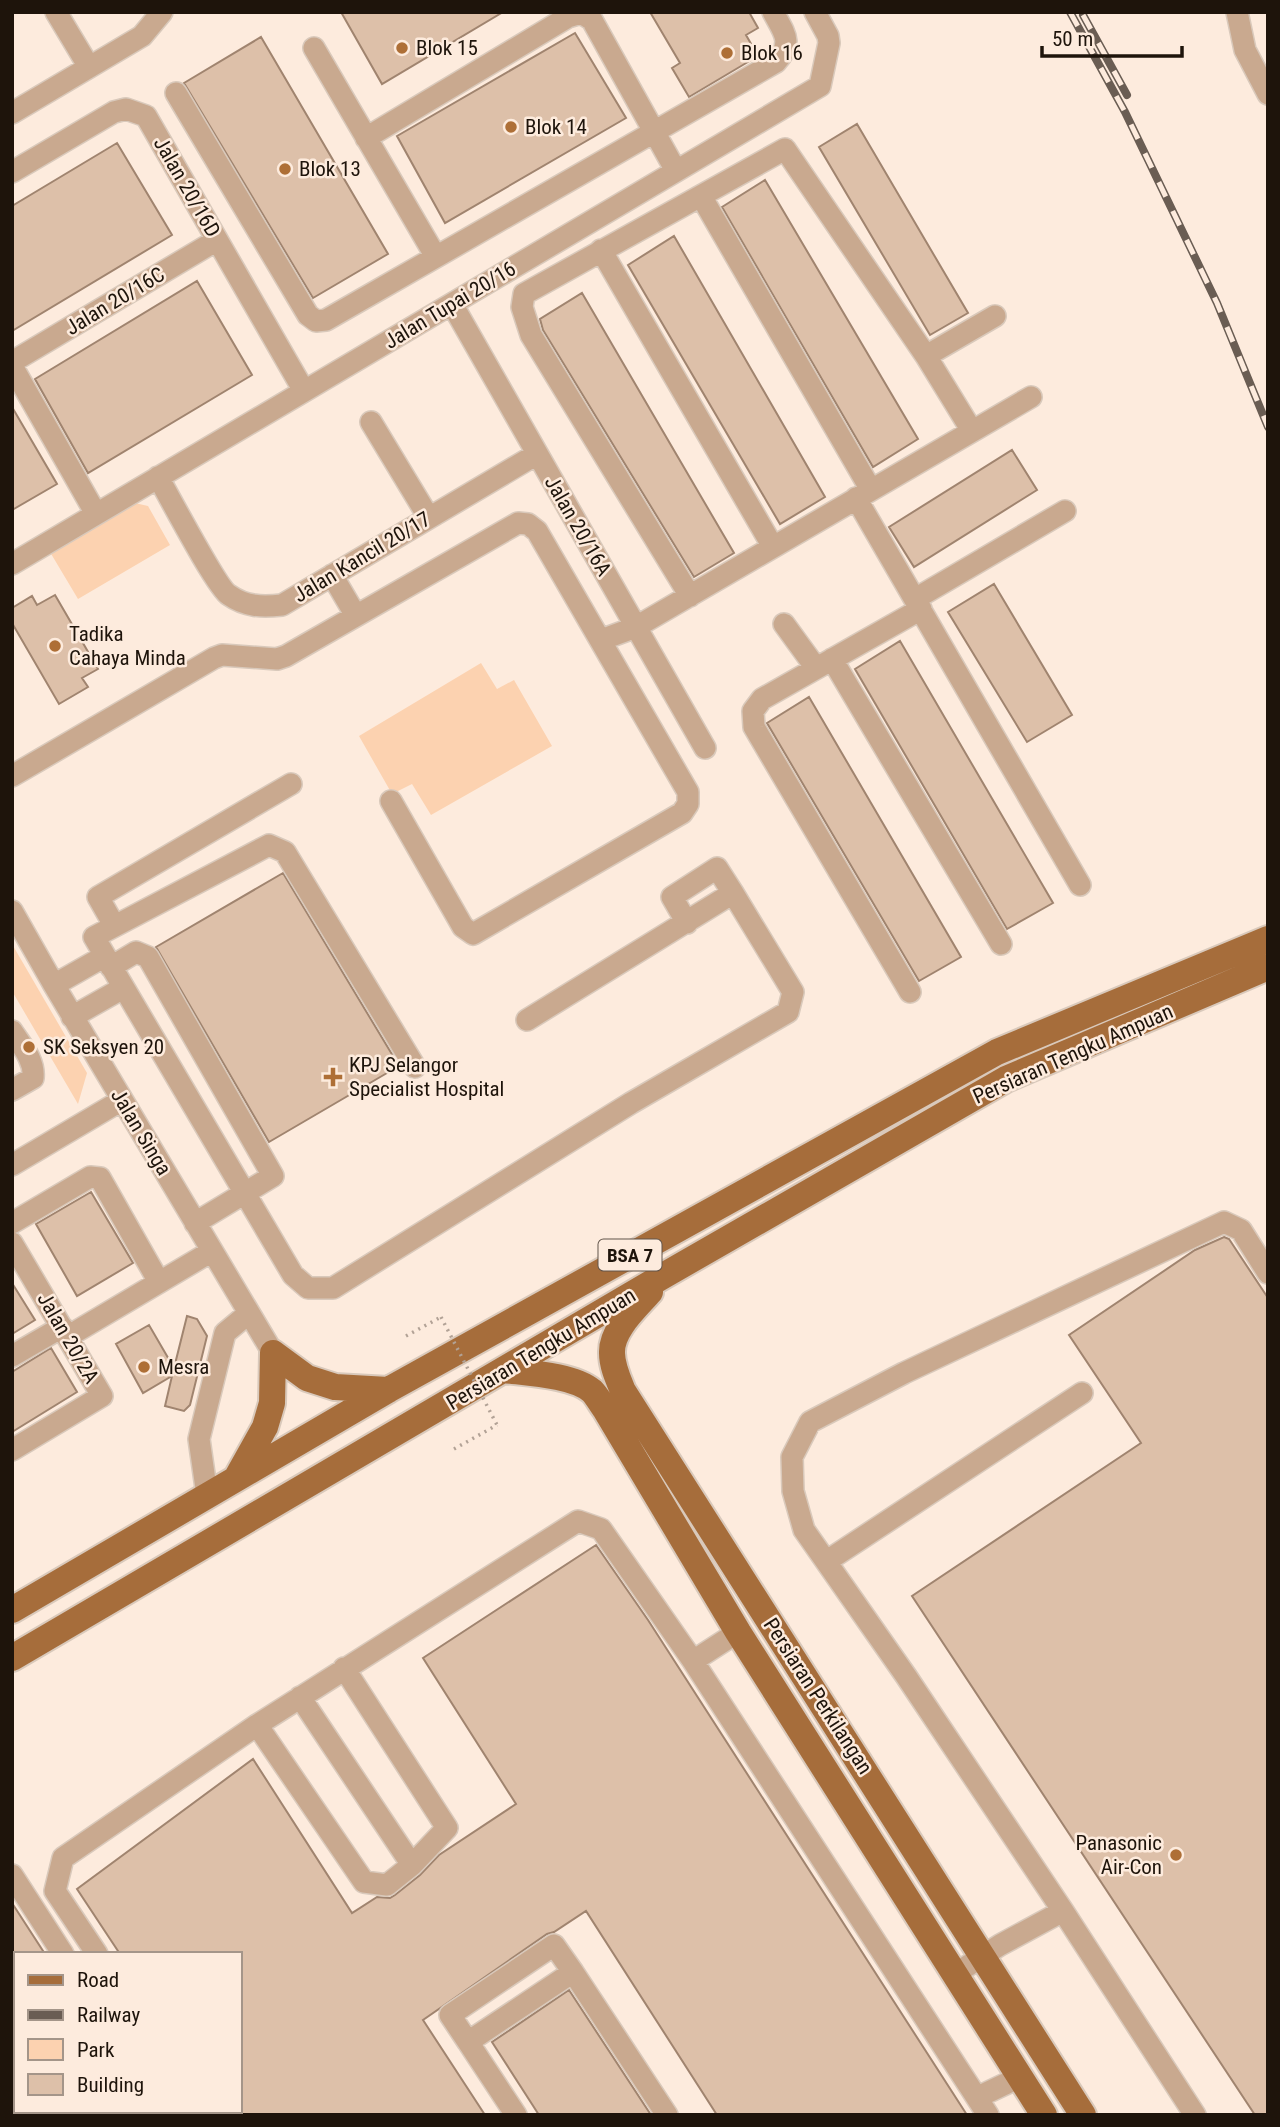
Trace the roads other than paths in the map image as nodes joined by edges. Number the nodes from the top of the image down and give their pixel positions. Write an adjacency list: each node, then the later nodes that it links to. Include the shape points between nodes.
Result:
1 (56, 12): 7 (street)
2 (162, 12): 7 (street, via 142,36)
3 (773, 12): 12 (street, via 787,38 785,52 776,62)
4 (815, 12): 11 (street, Jalan Tupai 20/16, via 829,43 820,86)
5 (1237, 12): 9 (street, via 1245,50)
6 (314, 48): 13 (street)
7 (89, 67): 10 (street)
8 (176, 93): 20 (street, via 308,315 316,321 326,320)
9 (1268, 94)
10 (12, 113)
11 (766, 118): 14 (street); 15 (street, Jalan Tupai 20/16)
12 (653, 133): 13 (street, via 592,20 581,13); 15 (street); 20 (street)
13 (366, 138): 20 (street)
14 (785, 149): 17 (street); 23 (street)
15 (676, 171): 21 (street, Jalan Tupai 20/16)
16 (12, 172): 18 (street, Jalan 20/16D, via 126,108 146,116)
17 (701, 196): 19 (street); 31 (street)
18 (218, 240): 24 (street, Jalan 20/16C); 25 (street, Jalan 20/16D)
19 (601, 250): 35 (street); 38 (street, via 524,294 522,307 531,335)
20 (436, 257)
21 (452, 304): 25 (street, Jalan Tupai 20/16); 29 (street, Jalan 20/16A)
22 (995, 317): 23 (street)
23 (926, 356): 28 (street)
24 (12, 364): 33 (street)
25 (304, 391): 30 (street, Jalan Tupai 20/16)
26 (1031, 397): 28 (street)
27 (371, 422): 34 (street)
28 (971, 431): 31 (street)
29 (537, 454): 34 (street, Jalan Kancil 20/17); 42 (street, Jalan 20/16A)
30 (158, 477): 33 (street, Jalan Tupai 20/16); 37 (street, Jalan Kancil 20/17, via 226,594 248,605 282,605)
31 (864, 494): 35 (street); 39 (street)
32 (1065, 511): 39 (street)
33 (96, 514): 36 (street, Jalan Tupai 20/16)
34 (429, 518): 37 (street, Jalan Kancil 20/17)
35 (773, 547): 38 (street)
36 (12, 564)
37 (332, 575): 40 (street)
38 (690, 596): 42 (street)
39 (918, 604): 44 (street); 49 (street)
40 (356, 616): 43 (street, via 518,523 537,531); 46 (street, via 277,659 214,658)
41 (784, 624): 44 (street)
42 (636, 627): 43 (street); 45 (street, Jalan 20/16A)
43 (601, 640): 48 (street, via 688,792 688,804 681,813 473,934 463,927)
44 (824, 663): 55 (street); 60 (street, via 762,699 753,710 754,727)
45 (705, 748)
46 (12, 776)
47 (291, 784): 53 (street, via 98,897)
48 (391, 801)
49 (1080, 885)
50 (733, 893): 52 (street); 52 (street, via 717,868 672,897); 68 (street, via 793,992 788,1012 631,1103 333,1288 308,1288 293,1275)
51 (12, 911): 58 (street, Jalan Singa)
52 (687, 923): 62 (street)
53 (114, 925): 56 (street, via 94,937); 64 (street, via 269,845 285,852)
54 (1268, 939): 81 (main road, Persiaran Tengku Ampuan / BSA 7, via 997,1052)
55 (1001, 944)
56 (108, 961): 58 (street); 59 (street); 68 (street, via 136,952 148,957 273,1177)
57 (1268, 967): 74 (main road, Persiaran Tengku Ampuan / BSA 7, via 1006,1079)
58 (54, 985): 61 (street, Jalan Singa)
59 (123, 988): 61 (street); 68 (street)
60 (910, 992)
61 (72, 1017): 66 (street, Jalan Singa)
62 (527, 1020)
63 (12, 1031): 65 (street, via 34,1071 33,1078)
64 (415, 1067)
65 (12, 1090)
66 (122, 1100): 67 (street); 70 (street, Jalan Singa)
67 (12, 1165)
68 (246, 1193): 70 (street)
69 (12, 1223): 75 (street, via 90,1177 100,1178)
70 (195, 1223): 72 (street, Jalan Singa)
71 (14, 1249): 77 (street, Jalan 20/2A)
72 (212, 1251): 75 (street); 76 (street, Jalan Singa)
73 (1268, 1273): 86 (street, via 1241,1230 1224,1222 810,1422 792,1457 793,1491 804,1530)
74 (663, 1276): 80 (main road, Persiaran Tengku Ampuan / BSA 7); 99 (main road, Persiaran Perkilangan, via 620,1328 611,1351 623,1391)
75 (159, 1282): 77 (street)
76 (249, 1313): 78 (street, Jalan Singa); 85 (street, via 225,1333 199,1439)
77 (64, 1332): 79 (street); 83 (street, Jalan 20/2A, via 103,1396)
78 (273, 1353): 81 (main road, via 307,1378 335,1387); 84 (main road, via 272,1403 265,1427)
79 (12, 1356)
80 (504, 1370): 88 (main road, via 576,1383 591,1391); 89 (main road, Persiaran Tengku Ampuan / BSA 7)
81 (388, 1390): 84 (main road, Persiaran Tengku Ampuan / BSA 7)
82 (1082, 1393): 86 (street)
83 (12, 1450)
84 (236, 1478): 85 (main road, Persiaran Tengku Ampuan / BSA 7)
85 (207, 1495): 87 (main road, Persiaran Tengku Ampuan / BSA 7)
86 (827, 1561): 96 (street)
87 (12, 1610)
88 (738, 1632): 90 (street); 101 (main road)
89 (12, 1658)
90 (693, 1661): 91 (street, via 601,1529 578,1521); 104 (street)
91 (344, 1668): 92 (street); 94 (street, via 447,1828)
92 (300, 1697): 93 (street); 94 (street)
93 (257, 1725): 94 (street, via 365,1882 387,1885); 98 (street, via 63,1858 55,1891)
94 (412, 1865)
95 (12, 1875): 97 (street)
96 (1063, 1911): 99 (street); 109 (street)
97 (63, 1952)
98 (96, 1952)
99 (983, 1956): 101 (street); 108 (main road, Persiaran Perkilangan)
100 (573, 1972): 102 (street); 102 (street, via 554,1945 450,2015); 106 (street)
101 (955, 1974): 103 (main road)
102 (468, 2042): 105 (street)
103 (1020, 2077): 104 (street); 107 (main road)
104 (983, 2106)
105 (516, 2115)
106 (667, 2115)
107 (1044, 2115)
108 (1083, 2115)
109 (1195, 2115)

